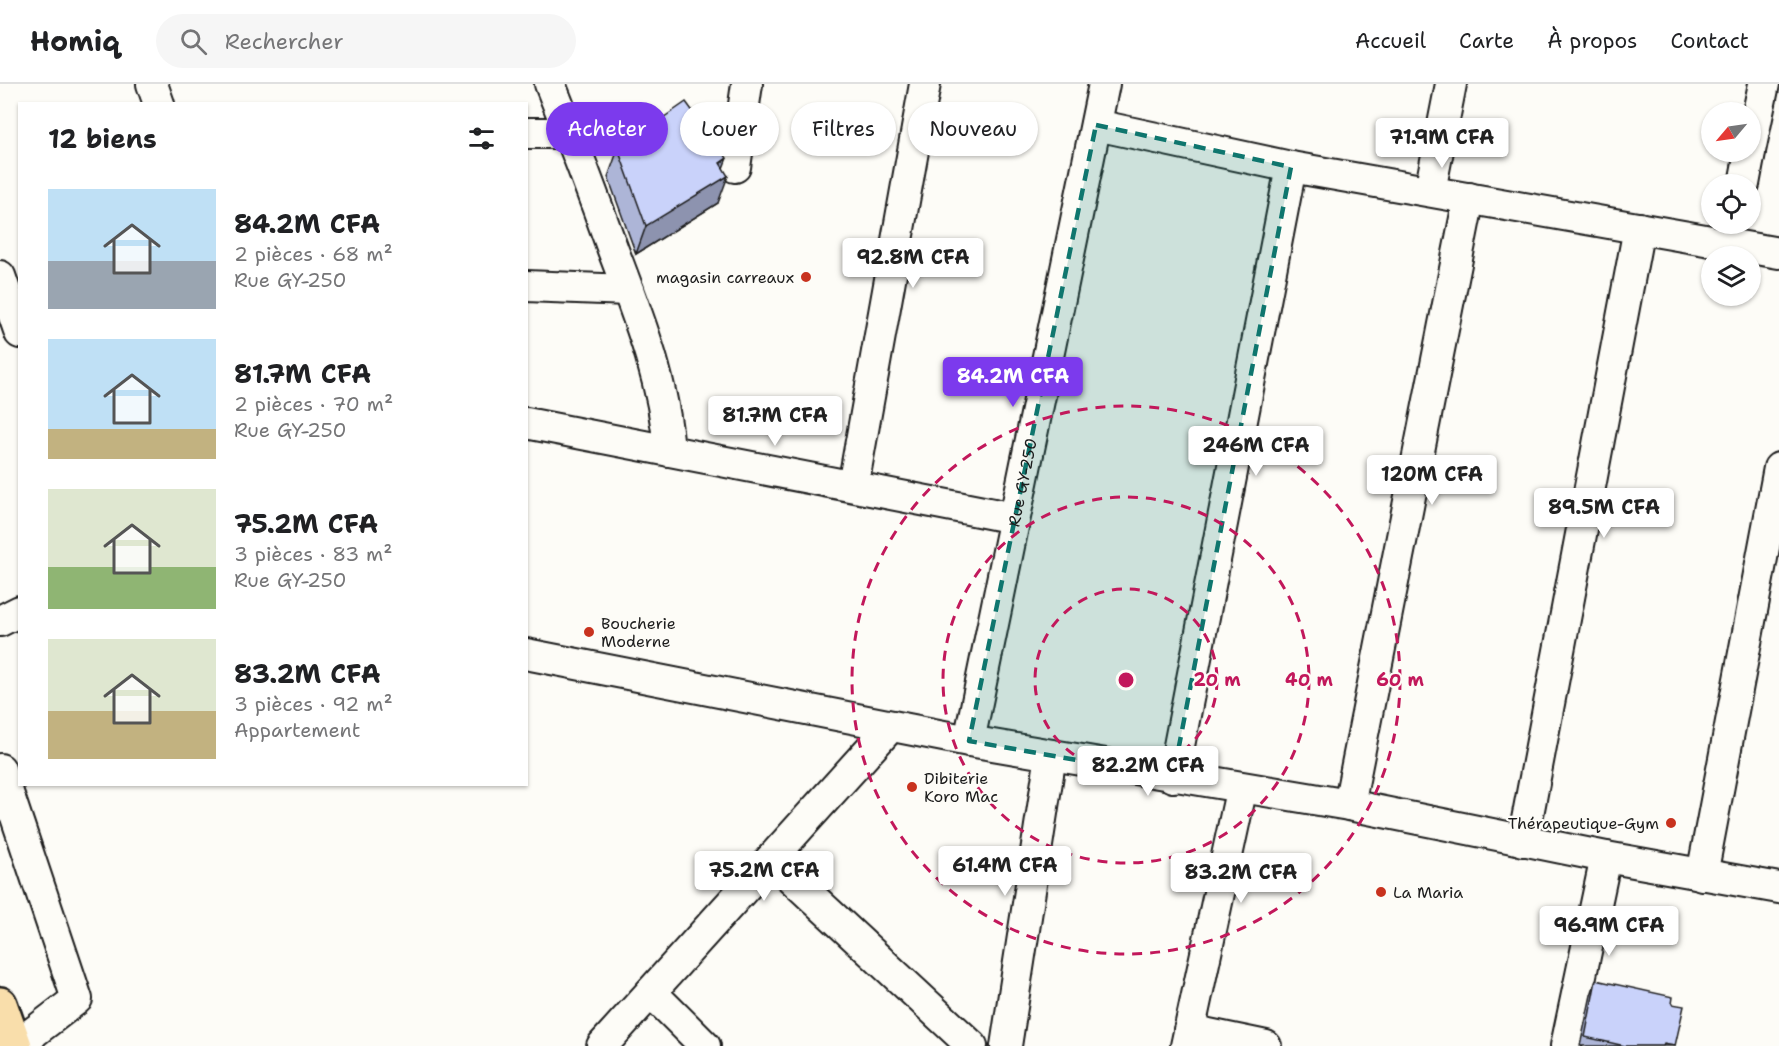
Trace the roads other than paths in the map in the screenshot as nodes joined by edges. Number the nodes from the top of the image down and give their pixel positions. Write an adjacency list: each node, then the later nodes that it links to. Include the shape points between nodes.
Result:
1 (152, 84): 8 (street)
2 (550, 84): 9 (street)
3 (747, 84): 15 (street)
4 (926, 84): 30 (street)
5 (1104, 84): 11 (street, Rue GY-250)
6 (1451, 84): 17 (street)
7 (1764, 84): 10 (street)
8 (158, 102)
9 (557, 102)
10 (1760, 102)
11 (1096, 125): 16 (street); 31 (street, Rue GY-250)
12 (528, 133): 13 (street)
13 (546, 133)
14 (578, 156): 25 (street)
15 (735, 167)
16 (1291, 167): 17 (street); 39 (street)
17 (1430, 191): 18 (street)
18 (1469, 198): 19 (street); 41 (street)
19 (1639, 228): 20 (street); 42 (street)
20 (1701, 231)
21 (1736, 234): 22 (street)
22 (1779, 253)
23 (8, 284): 26 (street)
24 (528, 286): 25 (street)
25 (628, 290): 28 (street, via 660,382)
26 (18, 325)
27 (528, 423): 28 (street)
28 (669, 451): 30 (street)
29 (1779, 468): 45 (street)
30 (853, 486): 31 (street)
31 (1014, 518): 36 (street, Rue GY-250)
32 (18, 612): 33 (street)
33 (0, 621)
34 (528, 654): 35 (street)
35 (891, 726): 36 (street); 44 (street)
36 (969, 741): 37 (street)
37 (1051, 755): 39 (street); 54 (street)
38 (0, 769): 50 (street, via 77,999)
39 (1173, 777): 40 (street)
40 (1234, 788): 41 (street); 49 (street, via 1241,791)
41 (1349, 805): 42 (street)
42 (1522, 841): 43 (street)
43 (1606, 857): 45 (street); 56 (street)
44 (771, 859): 47 (street); 53 (street)
45 (1701, 875): 46 (street)
46 (1779, 888)
47 (651, 992): 51 (street); 52 (street)
48 (0, 1004): 50 (highway)
49 (1187, 1038): 55 (street)
50 (31, 1043)
51 (602, 1046)
52 (705, 1046)
53 (972, 1046)
54 (1006, 1046)
55 (1266, 1046)
56 (1566, 1046)

